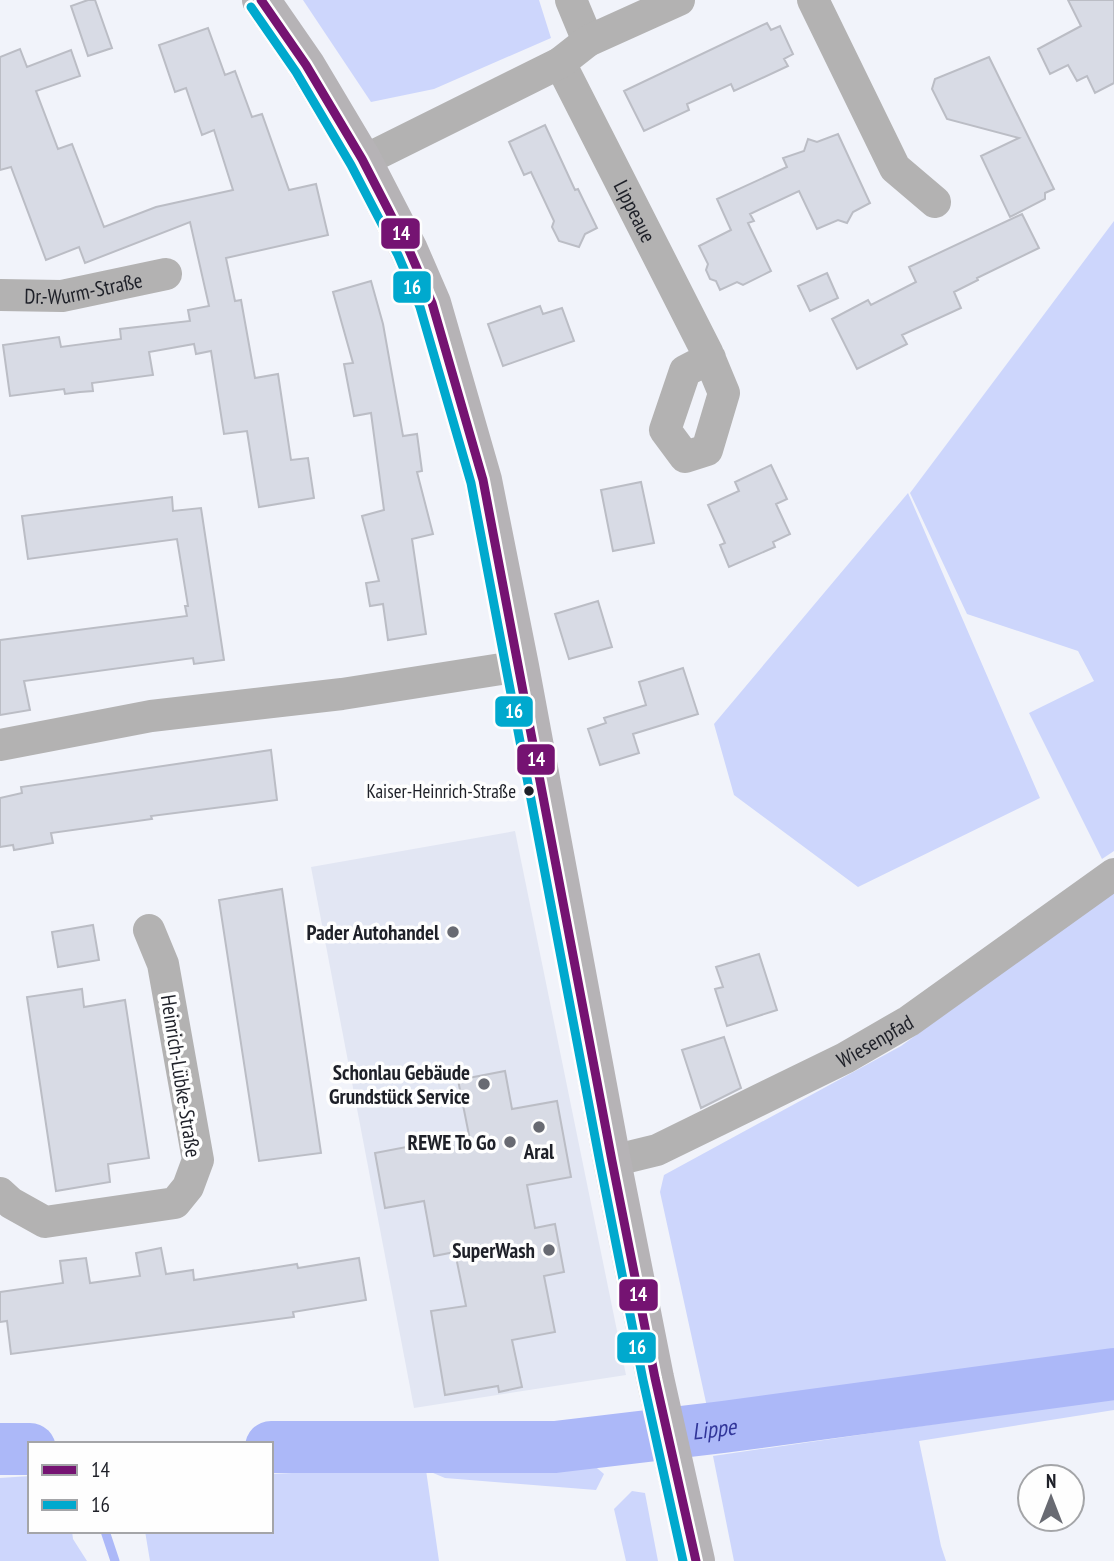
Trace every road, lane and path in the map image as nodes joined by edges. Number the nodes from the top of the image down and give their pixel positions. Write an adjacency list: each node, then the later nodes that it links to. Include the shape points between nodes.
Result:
1 (261, 0): 7 (main road)
2 (571, 0): 5 (street)
3 (679, 0): 5 (street)
4 (813, 0): 8 (street, via 895,168)
5 (588, 41): 6 (street)
6 (560, 63): 7 (street); 11 (street, Lippeaue)
7 (362, 159): 12 (main road, via 432,303 483,480)
8 (935, 202)
9 (166, 274): 10 (street, Dr.-Wurm-Straße, via 62,296)
10 (0, 295)
11 (710, 358)
12 (520, 666): 13 (street, via 342,694 151,716); 16 (main road)
13 (0, 745)
14 (1114, 874): 16 (street, Wiesenpfad, via 909,1021 845,1058 657,1150)
15 (149, 930): 17 (street, Heinrich-Lübke-Straße, via 163,964 198,1160 188,1187 175,1203 45,1222)
16 (612, 1161): 18 (main road)
17 (0, 1194)
18 (696, 1561)

